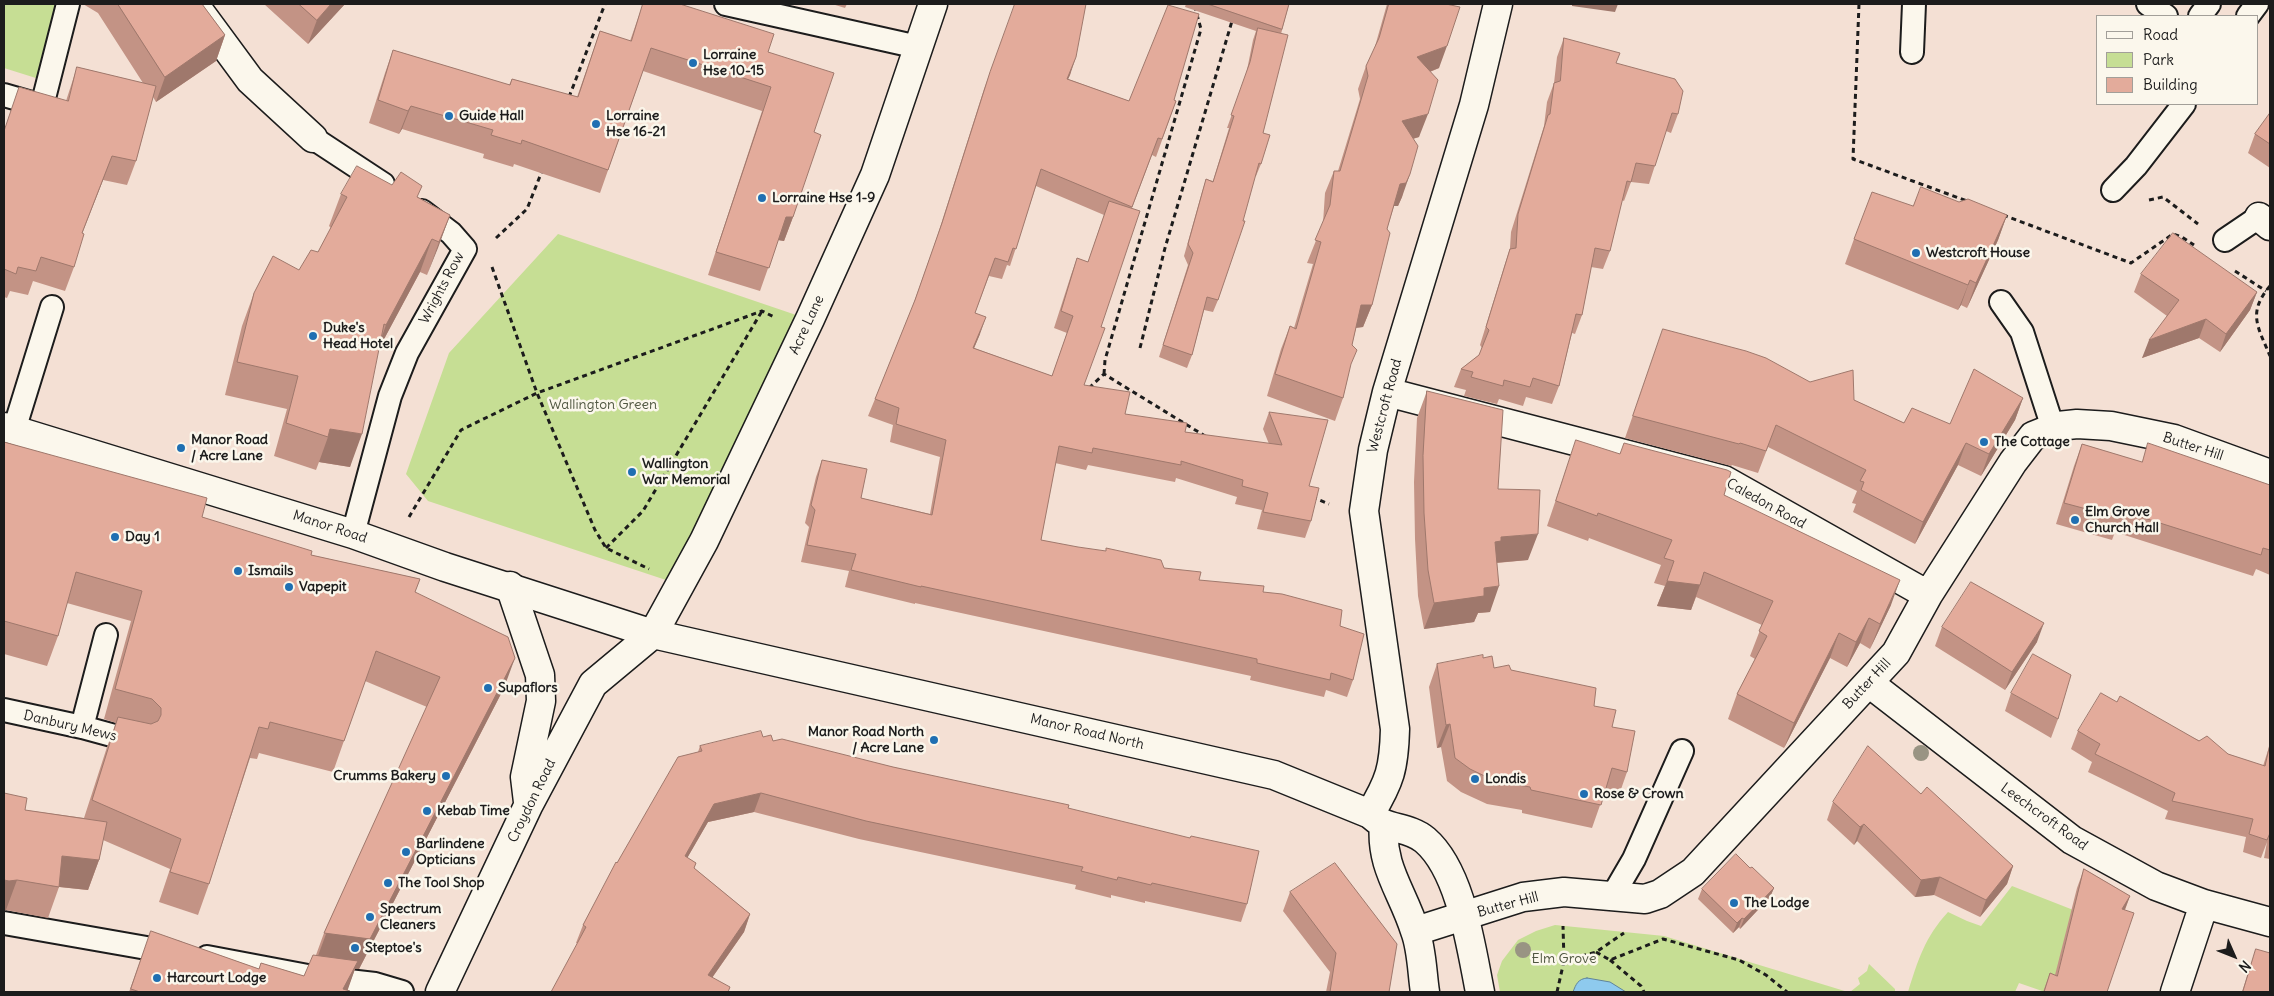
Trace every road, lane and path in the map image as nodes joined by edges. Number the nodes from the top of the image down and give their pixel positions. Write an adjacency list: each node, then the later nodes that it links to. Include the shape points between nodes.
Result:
1 (68, 4): 19 (lane, via 42,106)
2 (194, 4): 22 (main road, Wrights Row, via 250,80)
3 (604, 4): 21 (path)
4 (726, 4): 17 (lane)
5 (933, 4): 17 (main road, Acre Lane)
6 (1194, 4): 40 (path, via 1201,30 1105,360)
7 (1498, 4): 42 (main road, Westcroft Road, via 1474,105)
8 (1858, 4): 26 (path, via 1853,159)
9 (1914, 4): 18 (lane)
10 (2148, 4): 14 (lane)
11 (2209, 4): 15 (lane)
12 (2257, 4): 16 (lane)
13 (1234, 13): 38 (path, via 1165,248)
14 (2164, 15)
15 (2201, 15)
16 (2249, 15)
17 (918, 47): 37 (main road, Acre Lane, via 874,175)
18 (1912, 52)
19 (4, 95)
20 (2183, 105): 24 (lane)
21 (566, 106)
22 (313, 138): 32 (lane, Wrights Row, via 433,218)
23 (545, 162): 32 (path, via 527,209)
24 (2113, 190)
25 (2141, 202): 28 (path, via 2163,197)
26 (1973, 204)
27 (2001, 214): 30 (path, via 2131,263 2173,234)
28 (2193, 221)
29 (2264, 221): 31 (lane)
30 (2182, 237)
31 (2225, 240)
32 (472, 252): 43 (path, via 492,268); 50 (lane, Wrights Row, via 407,353 385,414)
33 (2270, 286): 39 (path, via 2257,304 2255,319)
34 (2001, 302): 45 (lane, via 2022,332)
35 (52, 307): 44 (lane)
36 (762, 311): 37 (path); 43 (path); 52 (path, via 642,512)
37 (802, 334): 53 (main road, Acre Lane)
38 (1140, 348)
39 (2270, 356)
40 (1104, 374): 41 (path); 46 (path)
41 (1084, 392)
42 (1388, 392): 49 (main road, Westcroft Road, via 1372,450); 55 (main road, Caledon Road, via 1724,480)
43 (536, 393): 51 (path, via 461,430); 52 (path, via 595,530)
44 (9, 428): 50 (main road, Manor Road)
45 (2053, 428): 47 (main road, Butter Hill, via 2077,424 2111,426 2174,439); 55 (main road, Butter Hill, via 2034,436 2013,462)
46 (1212, 441)
47 (2270, 474)
48 (1304, 494): 49 (path, via 1354,511)
49 (1364, 511): 64 (main road, Westcroft Road, via 1395,729 1394,763)
50 (353, 534): 51 (main road, Manor Road)
51 (393, 548): 54 (main road, Manor Road)
52 (606, 548): 53 (path)
53 (681, 585): 56 (main road, Acre Lane)
54 (510, 586): 56 (main road, Manor Road, via 580,612); 63 (main road, via 540,675 540,701 525,777)
55 (1928, 595): 58 (main road, Butter Hill, via 1896,653)
56 (654, 634): 63 (main road, Croydon Road, via 592,684); 64 (main road, Manor Road North, via 1274,776)
57 (106, 635): 60 (lane)
58 (1869, 683): 65 (main road, Butter Hill, via 1693,872 1660,894 1645,899); 66 (main road, Leechcroft Road, via 2072,840 2156,886)
59 (4, 710): 60 (lane, Danbury Mews)
60 (82, 727): 61 (lane, Danbury Mews)
61 (137, 742)
62 (1682, 751): 65 (lane, via 1634,860)
63 (528, 806): 77 (main road, Croydon Road)
64 (1377, 819): 67 (main road, Manor Road North, via 1424,839 1437,853); 72 (main road, via 1393,882)
65 (1613, 895): 67 (main road, Butter Hill, via 1564,892 1523,897)
66 (2204, 904): 68 (main road, Leechcroft Road); 83 (main road)
67 (1465, 917): 72 (main road, Butter Hill); 79 (main road, Manor Road North)
68 (2270, 922)
69 (4, 924): 76 (lane, via 242,962 313,977 375,984)
70 (1564, 924): 75 (path)
71 (1631, 929): 73 (path)
72 (1416, 931): 78 (main road)
73 (1596, 952): 74 (path); 75 (path)
74 (1610, 960): 81 (path); 82 (path, via 1663,939 1739,960)
75 (1564, 961): 80 (path)
76 (402, 992)
77 (440, 992)
78 (1424, 992)
79 (1480, 992)
80 (1557, 992)
81 (1644, 992)
82 (1787, 992)
83 (2175, 992)

